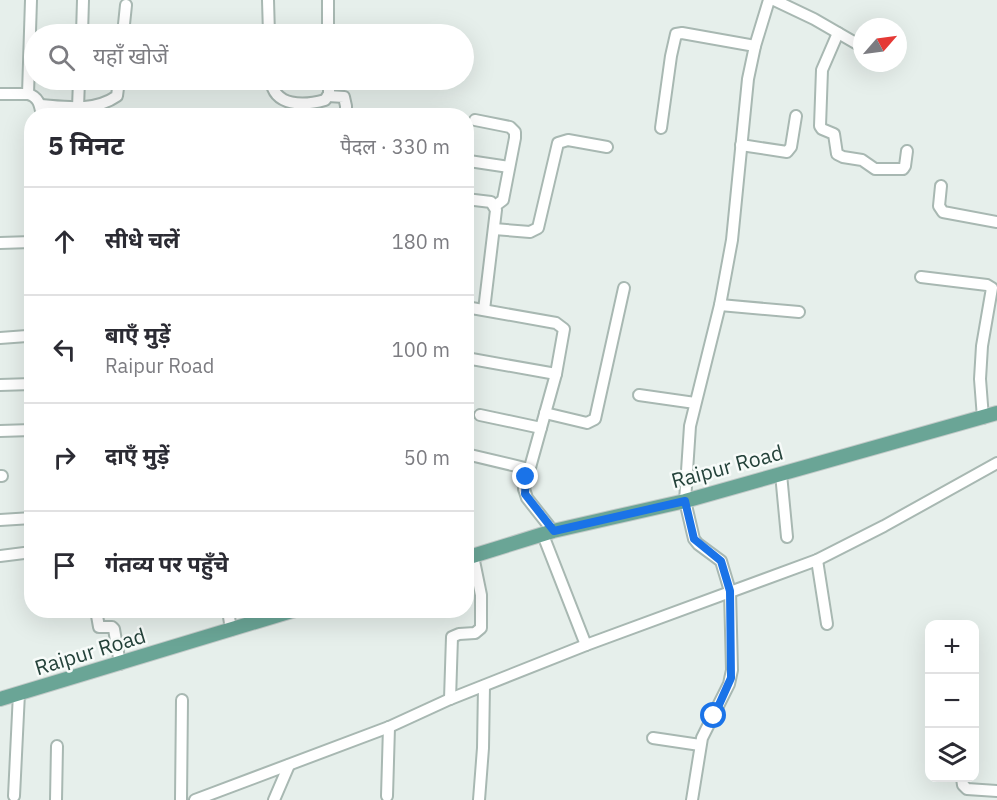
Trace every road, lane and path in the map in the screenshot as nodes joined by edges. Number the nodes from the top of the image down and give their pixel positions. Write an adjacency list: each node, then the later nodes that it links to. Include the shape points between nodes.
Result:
1 (31, 0): 8 (street)
2 (83, 0): 9 (street)
3 (268, 0): 11 (street)
4 (328, 0): 12 (street)
5 (769, 0): 15 (street)
6 (774, 0): 13 (street)
7 (126, 5): 10 (street)
8 (30, 24)
9 (82, 24)
10 (124, 24)
11 (269, 24)
12 (328, 24)
13 (838, 33): 14 (street); 32 (street, via 822,70 820,126 834,134 837,154 862,160 875,169 903,169)
14 (853, 42)
15 (755, 46): 29 (street, via 676,34); 30 (street)
16 (28, 90): 22 (street)
17 (79, 90): 25 (street)
18 (118, 90): 25 (street, via 115,98)
19 (275, 90): 23 (street, via 286,102 308,103)
20 (328, 90): 23 (street)
21 (0, 94): 22 (street)
22 (28, 94): 24 (street, via 36,98)
23 (328, 96): 26 (street, via 344,97)
24 (40, 108)
25 (78, 108)
26 (346, 108)
27 (796, 116): 30 (street, via 787,152)
28 (475, 120): 34 (street, via 513,129)
29 (662, 129)
30 (741, 145): 44 (street, via 732,240)
31 (607, 147): 39 (street, via 568,140 558,143 538,228 530,232)
32 (907, 151)
33 (474, 162): 34 (street)
34 (509, 167): 37 (street, via 503,200)
35 (940, 186): 38 (street, via 939,206 943,212)
36 (474, 200): 37 (street)
37 (495, 206): 39 (street)
38 (997, 222)
39 (494, 229): 46 (street)
40 (24, 242): 41 (street)
41 (0, 243)
42 (921, 277): 59 (street, via 992,288 982,346)
43 (624, 288): 56 (street, via 596,419 587,423)
44 (720, 305): 47 (street); 55 (street)
45 (474, 308): 46 (street)
46 (484, 310): 51 (street, via 562,326 565,332)
47 (799, 312)
48 (24, 336): 49 (street)
49 (0, 338)
50 (474, 359): 51 (street)
51 (556, 374): 56 (street)
52 (24, 384): 53 (street)
53 (0, 385)
54 (639, 395): 55 (street)
55 (695, 403): 67 (street)
56 (545, 413): 60 (street)
57 (997, 413): 59 (main road, Raipur Road)
58 (480, 416): 60 (street)
59 (983, 418): 66 (main road, Raipur Road)
60 (542, 428): 65 (street)
61 (24, 430): 62 (street)
62 (0, 431)
63 (474, 456): 65 (street)
64 (997, 463): 75 (street)
65 (529, 469): 70 (street, via 525,494)
66 (781, 474): 67 (main road, Raipur Road); 71 (street)
67 (685, 501): 70 (main road, Raipur Road); 77 (street, via 694,539 721,561)
68 (24, 518): 69 (street)
69 (0, 520)
70 (548, 533): 74 (main road, Raipur Road); 83 (street)
71 (787, 537)
72 (24, 553): 73 (street)
73 (0, 556)
74 (474, 556)
75 (817, 560): 77 (street); 81 (street)
76 (474, 571): 88 (street, via 481,595 481,628 477,633 452,638)
77 (730, 591): 83 (street); 92 (street, via 731,678)
78 (97, 618): 84 (street, via 99,627 114,629)
79 (229, 618): 82 (street)
80 (267, 618): 82 (main road, Raipur Road)
81 (827, 624)
82 (231, 630): 84 (main road, Raipur Road)
83 (586, 645): 85 (street)
84 (120, 664): 86 (main road, Raipur Road)
85 (484, 686): 88 (street); 103 (street)
86 (20, 693): 87 (main road, Raipur Road); 97 (street)
87 (0, 699)
88 (450, 699): 90 (street)
89 (182, 700): 100 (street)
90 (388, 727): 94 (street); 98 (street)
91 (653, 738): 92 (street)
92 (700, 745): 104 (street)
93 (57, 746): 99 (street)
94 (290, 765): 101 (street); 102 (street)
95 (963, 782): 96 (street, via 967,789)
96 (997, 791)
97 (14, 796)
98 (387, 796)
99 (56, 800)
100 (182, 800)
101 (195, 800)
102 (274, 800)
103 (478, 800)
104 (692, 800)

